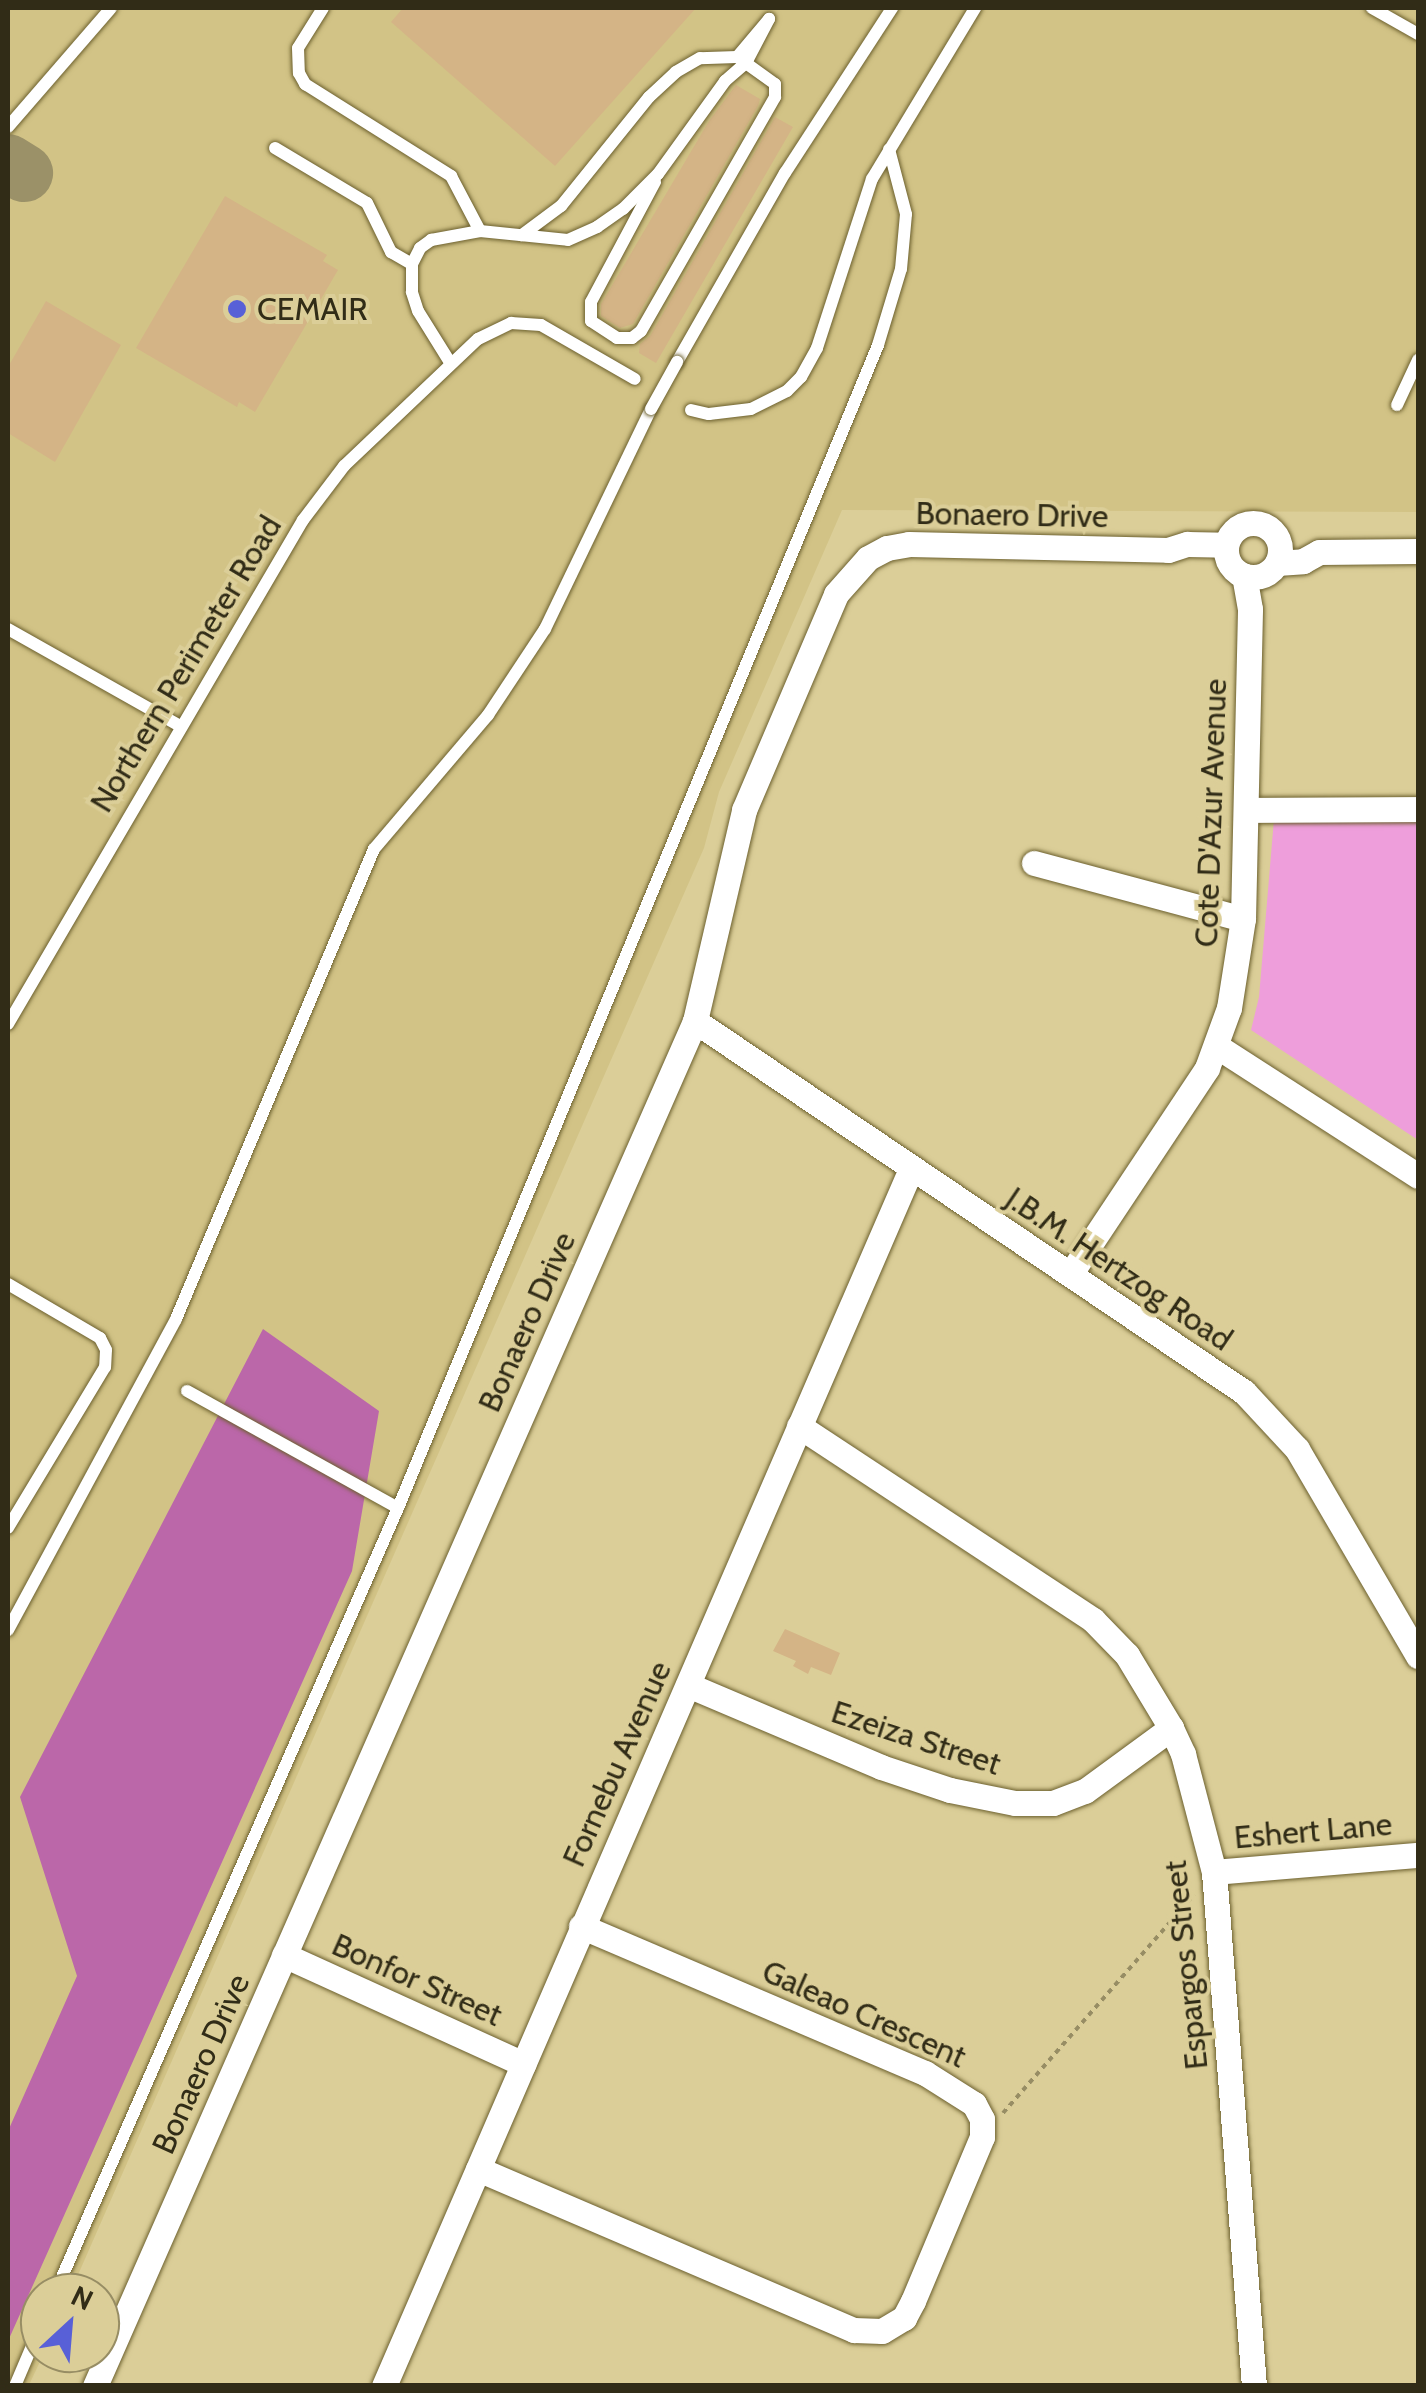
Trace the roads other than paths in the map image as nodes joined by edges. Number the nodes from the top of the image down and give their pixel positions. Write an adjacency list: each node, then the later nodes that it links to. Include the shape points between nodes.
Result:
1 (111, 8): 9 (lane)
2 (323, 8): 13 (lane, via 298,48 304,84 450,176)
3 (779, 8): 8 (lane)
4 (892, 8): 40 (lane, bridge, via 784,173 651,410 544,629 488,715 374,848 176,1318)
5 (976, 8): 11 (lane)
6 (1372, 8): 7 (lane)
7 (1418, 34)
8 (741, 60): 12 (lane); 12 (lane, via 774,84 775,97 641,331 617,338 592,320 591,302); 14 (lane, via 700,58 676,72 561,206)
9 (8, 127)
10 (275, 148): 15 (lane, via 367,203 391,252)
11 (889, 149): 20 (lane, via 872,179 817,348 801,376 751,410); 38 (lane, via 906,214 893,306)
12 (658, 174): 14 (lane, via 623,210 568,240)
13 (480, 230): 14 (lane); 15 (lane, via 430,240)
14 (522, 235)
15 (412, 264): 17 (lane, via 418,311)
16 (1418, 360): 19 (lane)
17 (452, 364): 18 (lane, Northern Perimeter Road, via 497,328 525,322); 24 (lane, Northern Perimeter Road, via 323,491)
18 (635, 380)
19 (1397, 406)
20 (690, 410)
21 (1418, 551): 22 (street, Bonaero Drive)
22 (1252, 560): 25 (street, Cote D'Azur Avenue, via 1260,592 1250,609); 29 (street, Bonaero Drive, via 1182,559 1168,550 909,544 886,548 852,571 816,631 744,810)
23 (8, 629): 24 (lane)
24 (180, 726): 30 (lane, Northern Perimeter Road)
25 (1246, 810): 26 (street); 28 (street, Cote D'Azur Avenue)
26 (1418, 810)
27 (1034, 863): 28 (street)
28 (1244, 920): 31 (street, Cote D'Azur Avenue)
29 (695, 1021): 32 (street, J.B.M. Hertzog Road); 47 (street, Bonaero Drive)
30 (8, 1024)
31 (1218, 1047): 33 (street); 34 (street, Cote D'Azur Avenue)
32 (911, 1168): 34 (street, J.B.M. Hertzog Road); 37 (street, Fornebu Avenue)
33 (1418, 1176)
34 (1071, 1274): 41 (street, J.B.M. Hertzog Road, via 1244,1392 1273,1420 1334,1505)
35 (8, 1284): 39 (lane, via 100,1338 106,1350 106,1367)
36 (188, 1391): 38 (lane)
37 (799, 1426): 42 (street, Fornebu Avenue); 43 (street, Espargos Street, via 1093,1620 1128,1655)
38 (398, 1508): 50 (lane)
39 (8, 1526)
40 (8, 1630)
41 (1418, 1656)
42 (688, 1685): 43 (street, Ezeiza Street, via 881,1767 950,1790 1026,1804 1085,1791); 46 (street, Fornebu Avenue)
43 (1171, 1728): 45 (street, Espargos Street)
44 (1418, 1855): 45 (street, Eshert Lane)
45 (1214, 1872): 53 (street, Espargos Street)
46 (581, 1926): 48 (street, Fornebu Avenue); 49 (street, Galeao Crescent, via 952,2086 974,2104 982,2136 913,2300 904,2318 882,2331 854,2330)
47 (284, 1955): 48 (street, Bonfor Street); 51 (street, Bonaero Drive)
48 (523, 2064): 49 (street, Fornebu Avenue)
49 (478, 2169): 52 (street, Fornebu Avenue)
50 (64, 2273)
51 (95, 2386)
52 (384, 2386)
53 (1254, 2386)

